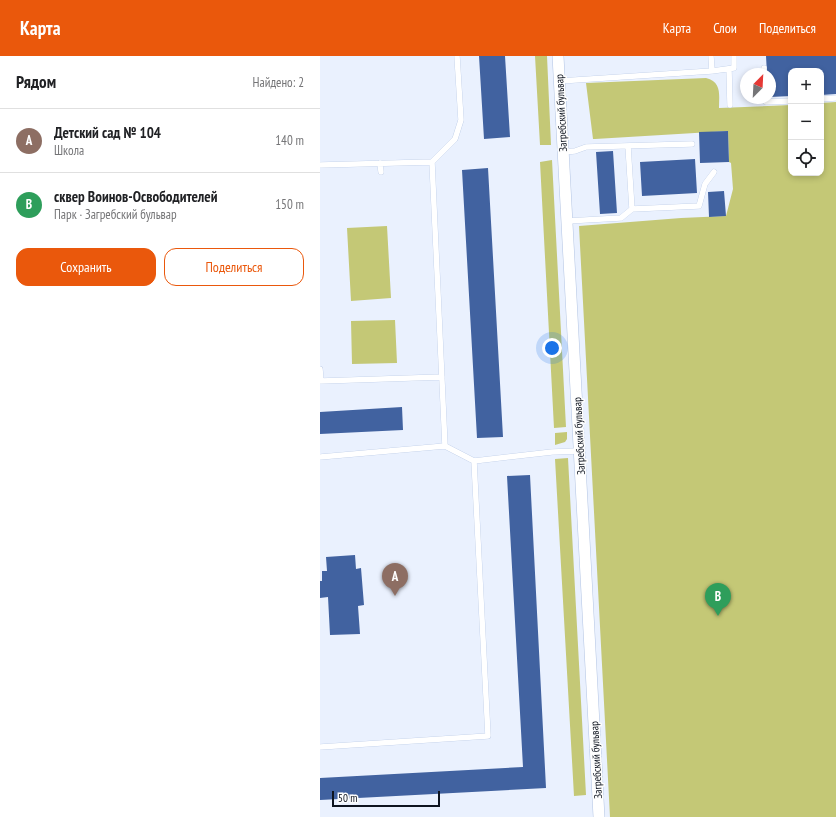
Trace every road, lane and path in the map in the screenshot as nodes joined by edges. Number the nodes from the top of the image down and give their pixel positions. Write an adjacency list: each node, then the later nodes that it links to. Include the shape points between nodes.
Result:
1 (457, 56): 16 (lane, via 461,120 455,139)
2 (558, 56): 7 (street, Загребский бульвар)
3 (711, 56): 6 (lane)
4 (734, 56): 5 (lane, via 734,68)
5 (729, 69): 6 (lane); 12 (lane)
6 (712, 71): 7 (lane)
7 (560, 81): 15 (street, Загребский бульвар)
8 (836, 98): 9 (lane)
9 (824, 99)
10 (788, 100): 11 (lane)
11 (776, 101)
12 (730, 105)
13 (692, 144): 14 (lane)
14 (628, 146): 15 (lane, via 586,147); 21 (lane)
15 (564, 152): 22 (street, Загребский бульвар)
16 (432, 162): 17 (lane); 24 (lane)
17 (380, 164): 18 (lane); 19 (lane)
18 (320, 165)
19 (381, 172)
20 (714, 172): 21 (lane, via 705,184 699,206)
21 (632, 209): 22 (lane, via 621,218)
22 (567, 221): 26 (street, Загребский бульвар)
23 (320, 369): 24 (lane, via 321,381)
24 (442, 377): 25 (lane)
25 (445, 446): 27 (lane); 28 (lane)
26 (579, 451): 28 (lane); 30 (street, Загребский бульвар)
27 (320, 457)
28 (474, 461): 29 (lane, via 488,736)
29 (320, 748)
30 (599, 817)

